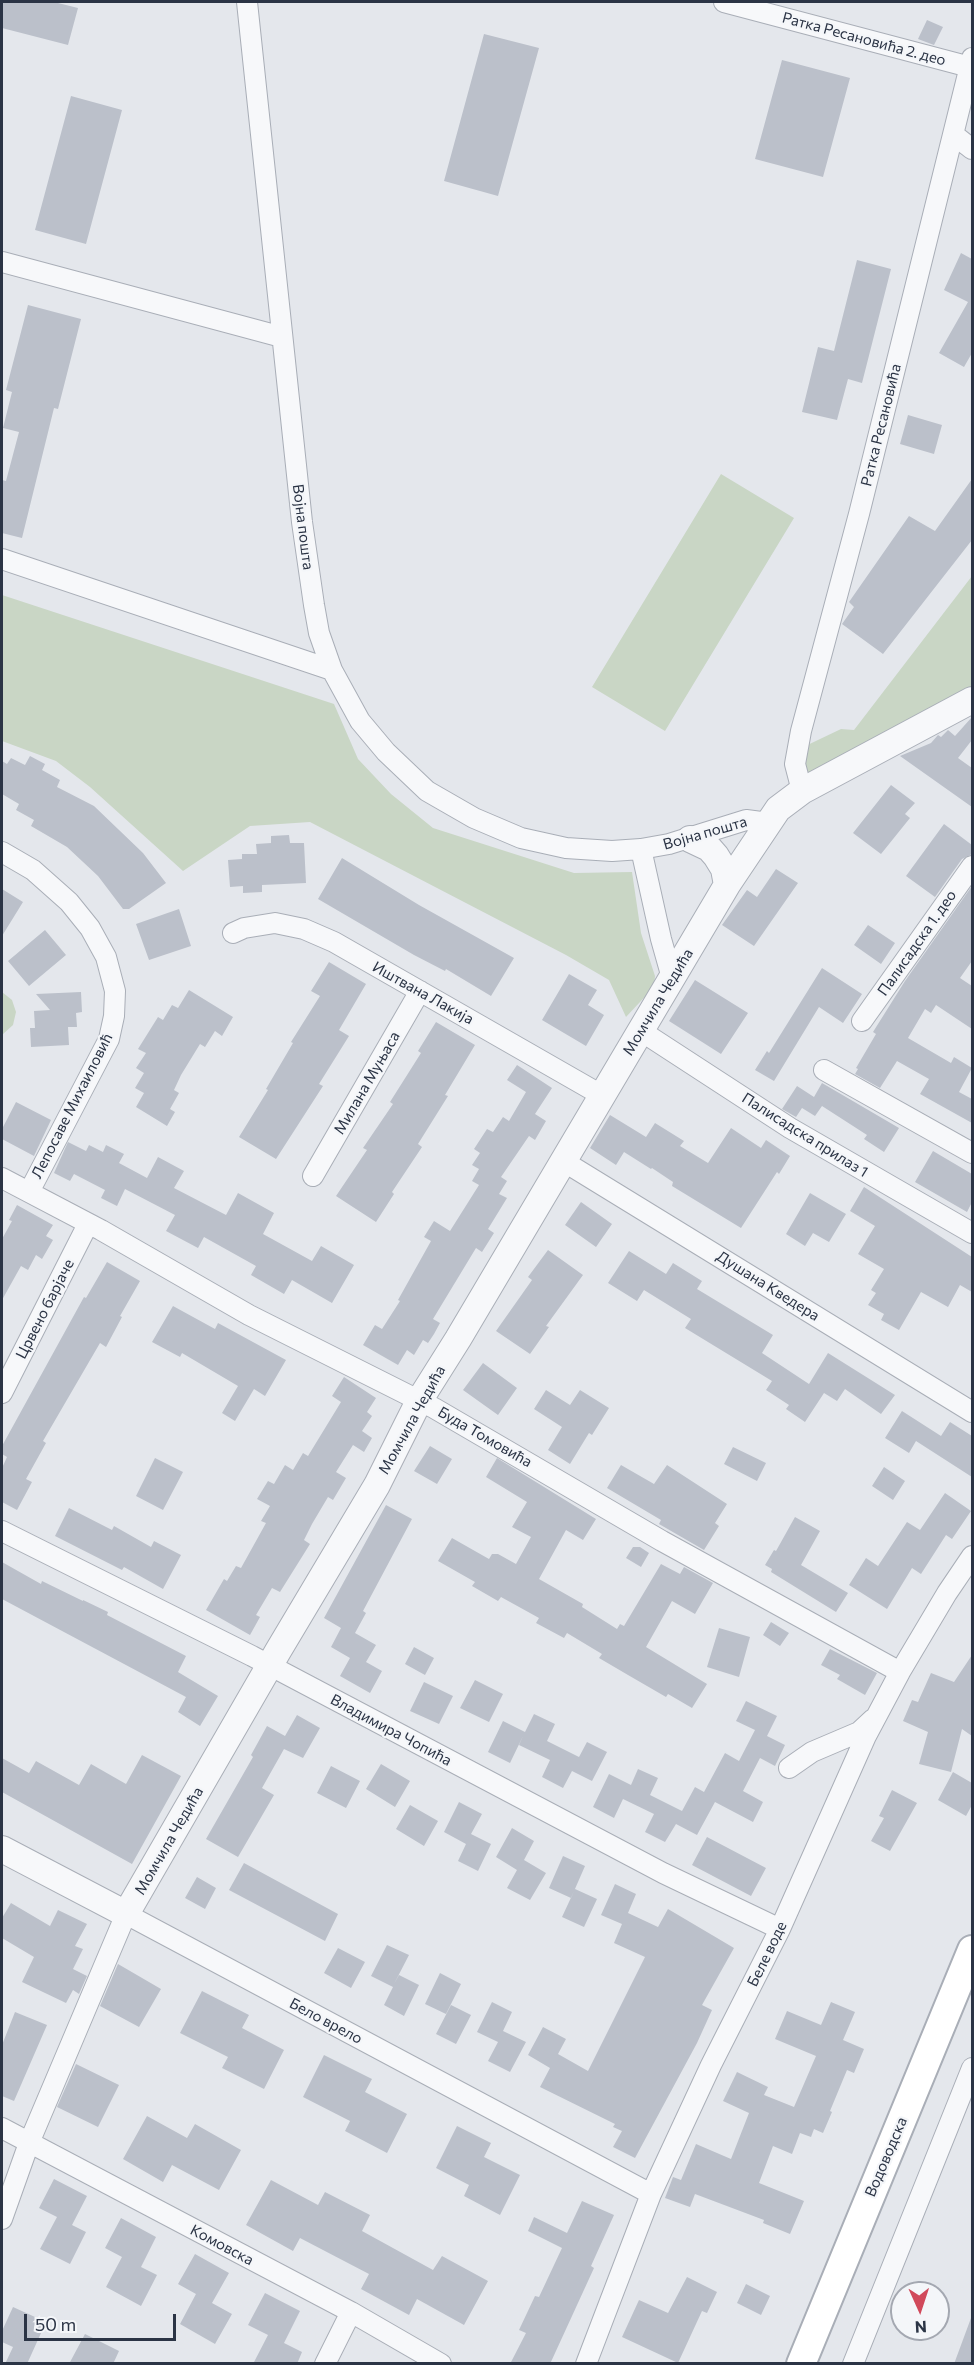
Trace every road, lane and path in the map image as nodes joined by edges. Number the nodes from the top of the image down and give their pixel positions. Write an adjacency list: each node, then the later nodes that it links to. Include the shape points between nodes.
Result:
1 (247, 2): 7 (street, Војна пошта)
2 (724, 2): 3 (street, Ратка Ресановића 2. део)
3 (971, 63): 4 (street, Ратка Ресановића)
4 (954, 135): 5 (street); 11 (street, Ратка Ресановића, via 801,731 795,764)
5 (972, 149)
6 (2, 262): 7 (street)
7 (282, 337): 9 (street, Војна пошта, via 312,593)
8 (2, 559): 9 (street)
9 (332, 670): 14 (street, Војна пошта, via 360,721 427,791 474,818 521,838 566,848)
10 (972, 700): 11 (street, Момчила Чедића)
11 (802, 791): 12 (street, Момчила Чедића, via 783,804)
12 (769, 823): 13 (street, Војна пошта, via 746,820); 17 (street, Момчила Чедића)
13 (690, 838): 14 (street, Војна пошта); 17 (street, via 716,856)
14 (641, 849): 19 (street)
15 (2, 852): 29 (street, Лепосаве Михаиловић, via 33,870 69,902 106,957 115,991 109,1039)
16 (972, 866): 21 (street, Палисадска 1. део)
17 (728, 885): 19 (street, Момчила Чедића)
18 (233, 933): 20 (street, Иштвана Лакија, via 275,923 304,928)
19 (672, 978): 22 (street, Момчила Чедића)
20 (420, 991): 24 (street, Иштвана Лакија); 27 (street, Милана Муњаса)
21 (862, 1021)
22 (641, 1031): 24 (street, Момчила Чедића); 31 (street, Палисадска прилаз 1, via 790,1128)
23 (824, 1070): 25 (street)
24 (603, 1096): 26 (street, Момчила Чедића)
25 (972, 1153)
26 (562, 1161): 33 (street, Момчила Чедића); 34 (street, Душана Кведера)
27 (314, 1176)
28 (2, 1178): 29 (street, Буда Томовића)
29 (29, 1192): 30 (street, Буда Томовића)
30 (88, 1224): 32 (street, Црвено барјаче); 33 (street, Буда Томовића, via 249,1315)
31 (972, 1233)
32 (2, 1393)
33 (419, 1401): 37 (street, Момчила Чедића, via 377,1485); 38 (street, Буда Томовића)
34 (972, 1412)
35 (2, 1531): 37 (street, Владимира Чопића)
36 (972, 1556): 38 (street, Беле воде)
37 (269, 1666): 42 (street, Момчила Чедића); 43 (street, Владимира Чопића, via 663,1874)
38 (900, 1672): 39 (street, Беле воде)
39 (877, 1715): 40 (street, via 859,1732 812,1752); 43 (street, Беле воде)
40 (789, 1768)
41 (2, 1849): 42 (street, Бело врело)
42 (126, 1914): 47 (street, Момчила Чедића); 48 (street, Бело врело)
43 (780, 1929): 48 (street, Беле воде)
44 (972, 1950): 54 (main road, Водоводска)
45 (972, 2068): 55 (street)
46 (2, 2128): 47 (street, Комовска)
47 (29, 2143): 49 (street, Момчила Чедића); 50 (street, Комовска)
48 (651, 2194): 53 (street, Беле воде)
49 (2, 2219)
50 (351, 2312): 51 (street); 52 (street, Комовска)
51 (325, 2364)
52 (441, 2364)
53 (586, 2364)
54 (801, 2364)
55 (853, 2364)

